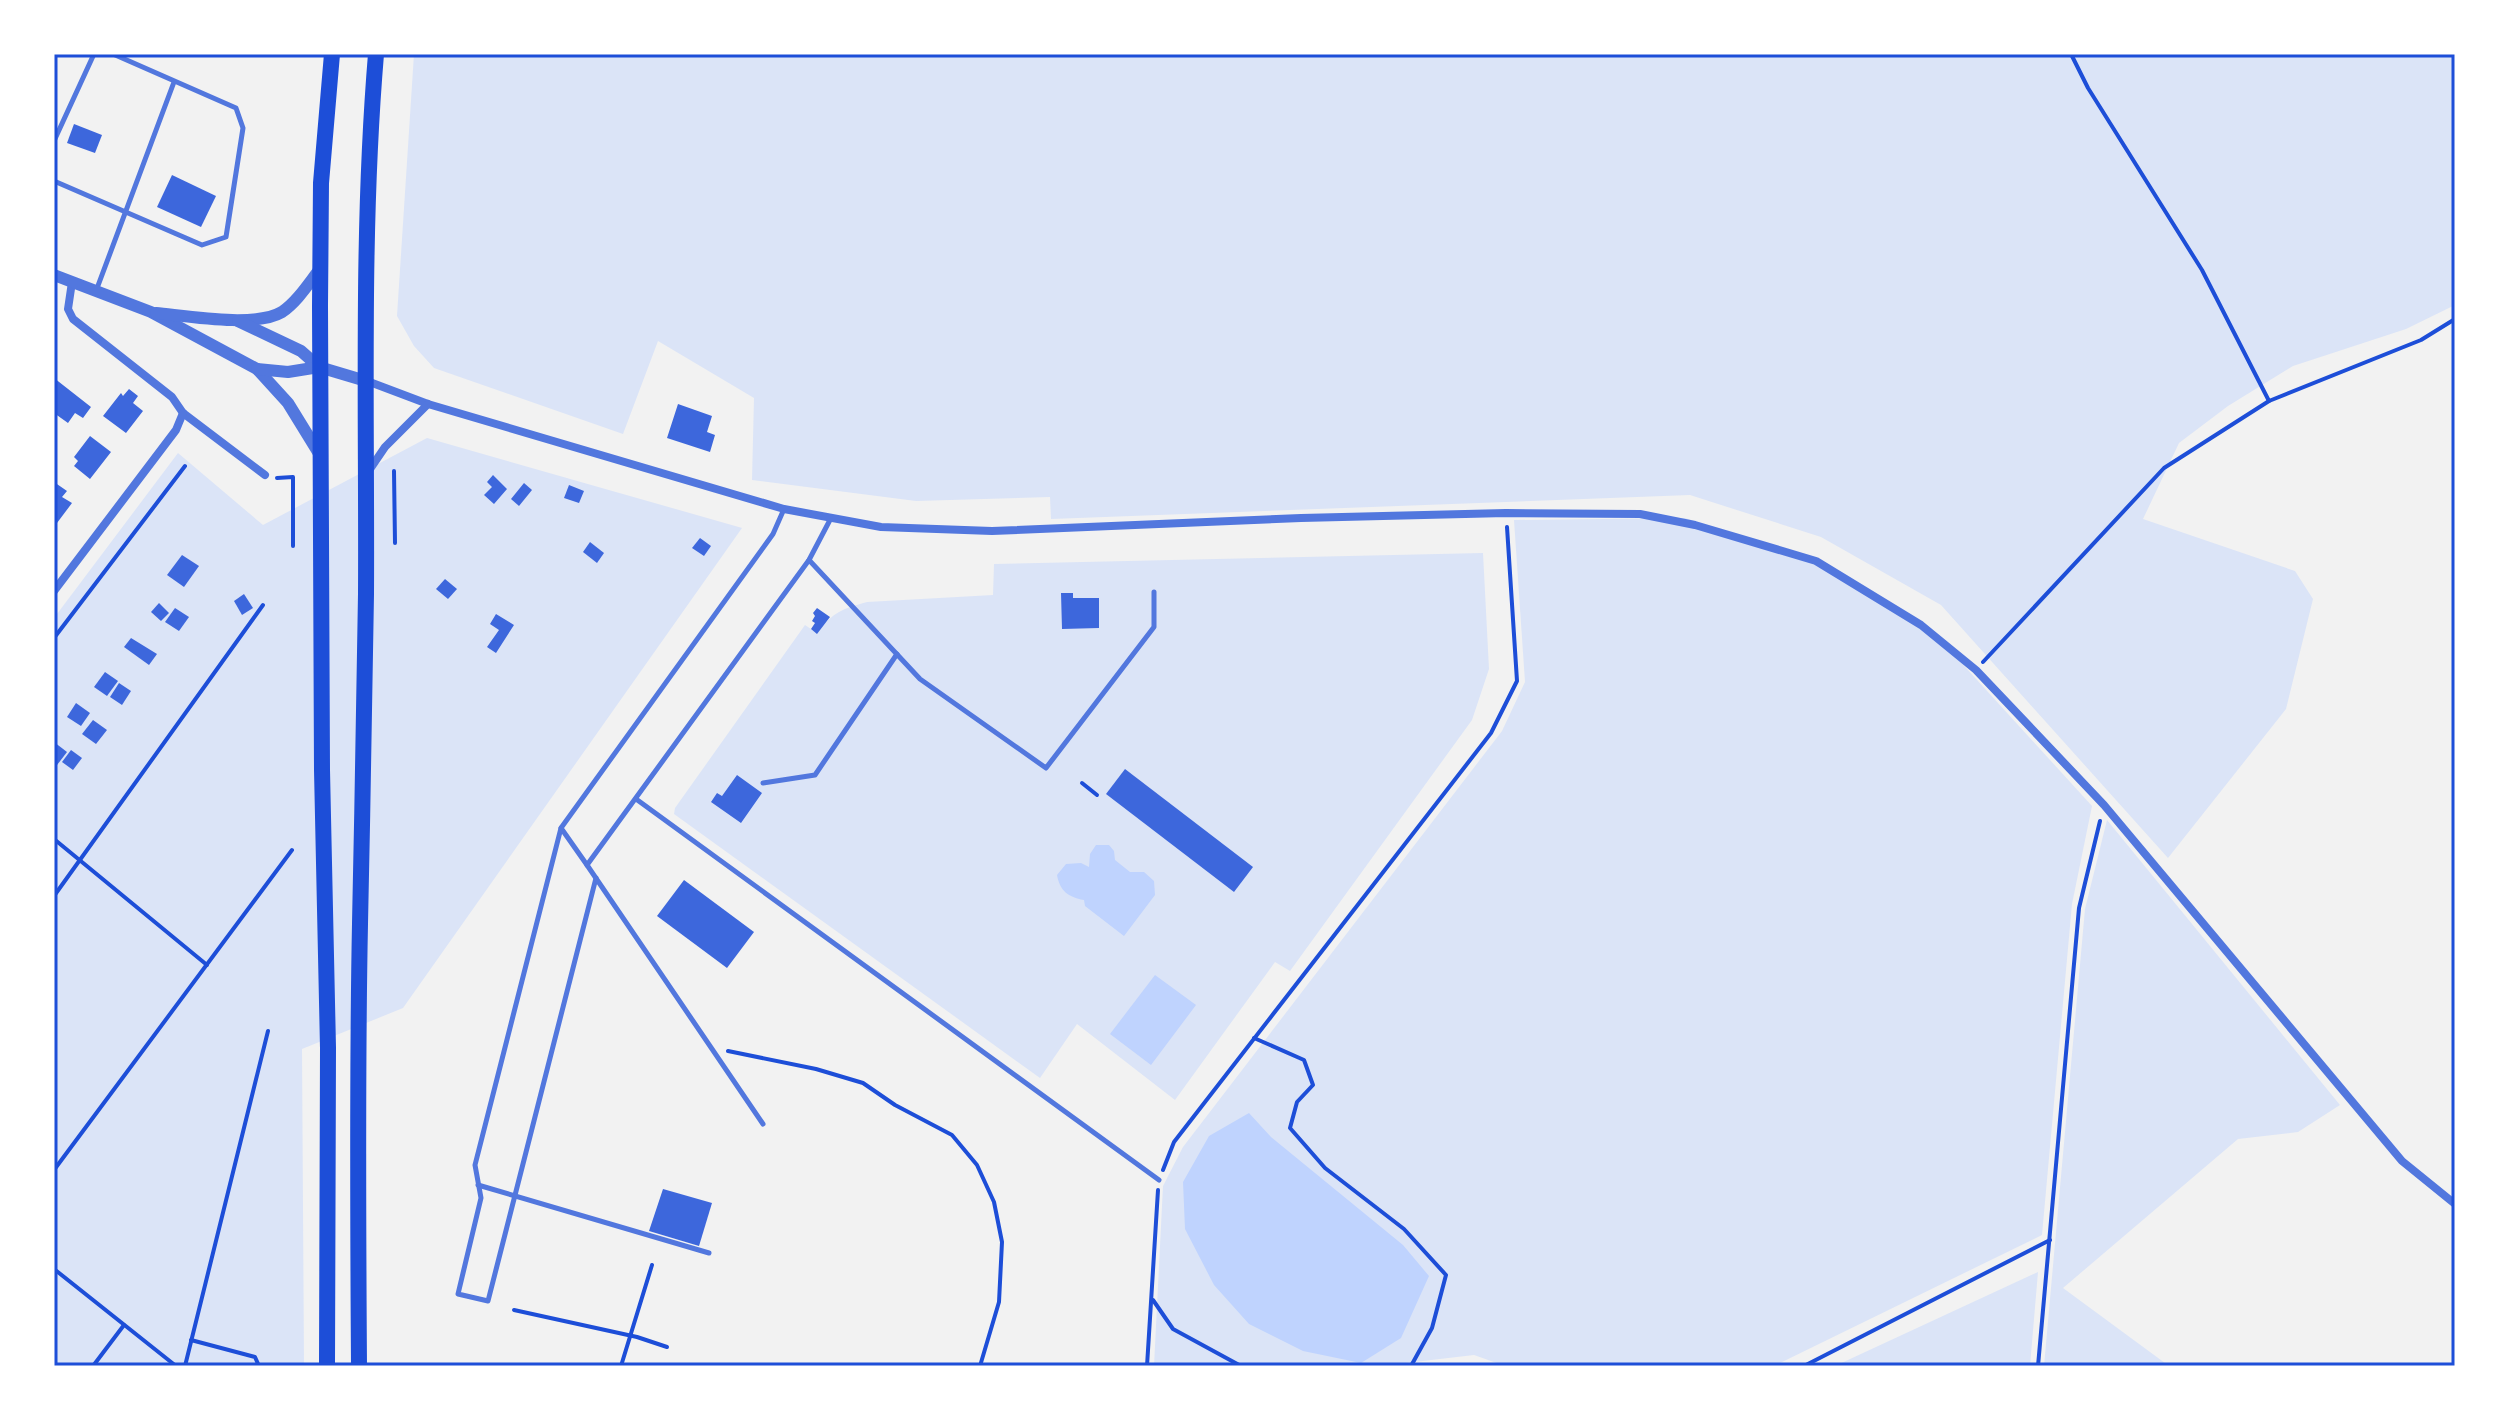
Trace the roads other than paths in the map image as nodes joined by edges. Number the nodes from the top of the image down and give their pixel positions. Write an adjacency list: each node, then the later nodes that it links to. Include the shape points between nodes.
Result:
1 (94, 54): 6 (lane)
2 (113, 54): 5 (lane)
3 (332, 54): 9 (main road)
4 (376, 54): 17 (main road)
5 (174, 82): 8 (lane); 8 (lane, via 236,108 243,128 226,237 202,245)
6 (54, 141)
7 (54, 181): 8 (lane)
8 (124, 213): 12 (lane)
9 (320, 269): 14 (street, via 283,311); 15 (main road)
10 (54, 275): 11 (street)
11 (72, 282): 12 (street); 19 (street, via 68,309 73,319 172,397)
12 (96, 292): 13 (street)
13 (151, 312): 14 (street); 16 (street)
14 (235, 320): 15 (street, via 301,351)
15 (319, 367): 16 (street); 17 (street); 20 (main road)
16 (257, 369): 20 (street, via 288,403)
17 (366, 381): 18 (street); 21 (main road)
18 (428, 404): 21 (street, via 385,447); 23 (street)
19 (183, 413): 22 (street); 26 (street, via 176,430)
20 (320, 455): 40 (main road)
21 (367, 474): 41 (main road)
22 (265, 475)
23 (784, 509): 24 (street); 31 (lane, via 773,534)
24 (831, 518): 25 (lane); 38 (street, via 881,527 992,531 1301,518 1640,514 1816,561 1921,625 1976,670 2104,805 2402,1161)
25 (809, 560): 28 (lane); 30 (lane)
26 (54, 591)
27 (1154, 592): 28 (lane, via 1154,627 1046,768 920,679)
28 (897, 654): 29 (lane, via 815,775)
29 (763, 783)
30 (636, 799): 32 (lane); 35 (lane)
31 (561, 828): 32 (lane); 36 (lane, via 475,1165)
32 (587, 865): 33 (lane)
33 (596, 878): 34 (lane); 37 (lane)
34 (763, 1124)
35 (1159, 1180)
36 (478, 1185): 37 (lane); 37 (lane, via 481,1198 458,1294 488,1301)
37 (515, 1195): 39 (lane)
38 (2455, 1204)
39 (709, 1253)
40 (327, 1366)
41 (359, 1366)

